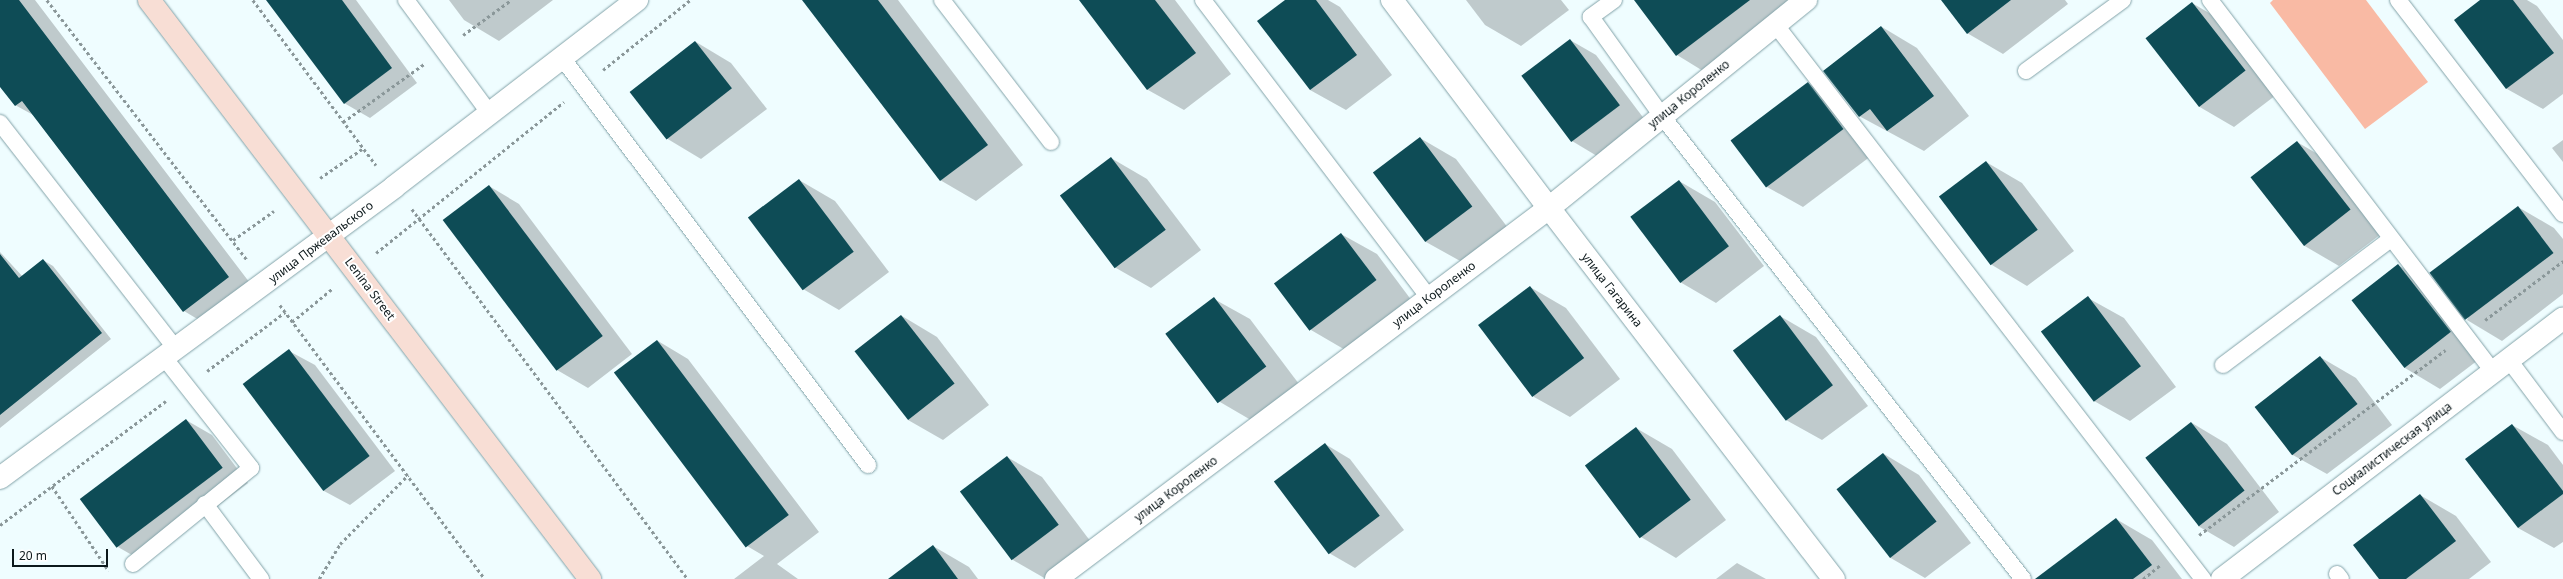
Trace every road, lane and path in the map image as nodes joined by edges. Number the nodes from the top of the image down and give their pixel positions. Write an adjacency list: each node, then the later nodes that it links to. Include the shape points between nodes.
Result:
1 (149, 0): 26 (main road, Lenina Street)
2 (252, 0): 22 (path, via 362,149)
3 (406, 0): 18 (lane)
4 (637, 0): 15 (street, улица Пржевальского)
5 (690, 0): 17 (path)
6 (942, 0): 21 (lane)
7 (1203, 0): 29 (lane)
8 (1392, 0): 23 (street, улица Гагарина)
9 (1614, 0): 19 (lane, via 1591,18)
10 (1806, 0): 14 (street, улица Короленко)
11 (2123, 0): 16 (lane)
12 (2210, 0): 27 (lane)
13 (2398, 0): 24 (lane)
14 (1775, 24): 19 (street, улица Короленко); 44 (lane)
15 (563, 59): 17 (lane); 18 (street, улица Пржевальского)
16 (2026, 71)
17 (583, 86): 25 (path); 38 (lane)
18 (490, 114): 22 (street, улица Пржевальского)
19 (1662, 116): 23 (street, улица Короленко); 52 (lane)
20 (0, 123): 33 (lane)
21 (1051, 142)
22 (394, 187): 25 (path); 26 (street, улица Пржевальского)
23 (1549, 208): 29 (street, улица Короленко); 51 (street, улица Гагарина)
24 (2563, 214)
25 (419, 216): 49 (path)
26 (330, 235): 33 (street, улица Пржевальского); 48 (main road, Lenina Street)
27 (2391, 239): 32 (lane); 34 (lane)
28 (2563, 261): 32 (path)
29 (1429, 298): 50 (street, улица Короленко)
30 (285, 312): 36 (path)
31 (2563, 318): 35 (street, Социалистическая улица)
32 (2465, 336): 35 (lane); 44 (path)
33 (169, 352): 36 (lane); 40 (street, улица Пржевальского)
34 (2224, 365)
35 (2501, 366): 37 (lane); 55 (street, Социалистическая улица)
36 (187, 386): 41 (path); 42 (lane, via 250,468)
37 (2563, 432)
38 (868, 465)
39 (408, 475): 47 (path, via 340,544)
40 (0, 478)
41 (52, 486): 43 (path); 45 (path, via 112,576)
42 (205, 504): 45 (lane); 46 (lane)
43 (0, 525)
44 (2180, 549): 53 (path); 54 (lane)
45 (133, 564)
46 (260, 579)
47 (319, 579)
48 (590, 579)
49 (688, 579)
50 (1056, 579)
51 (1834, 579)
52 (2023, 579)
53 (2143, 579)
54 (2203, 579)
55 (2222, 579)

